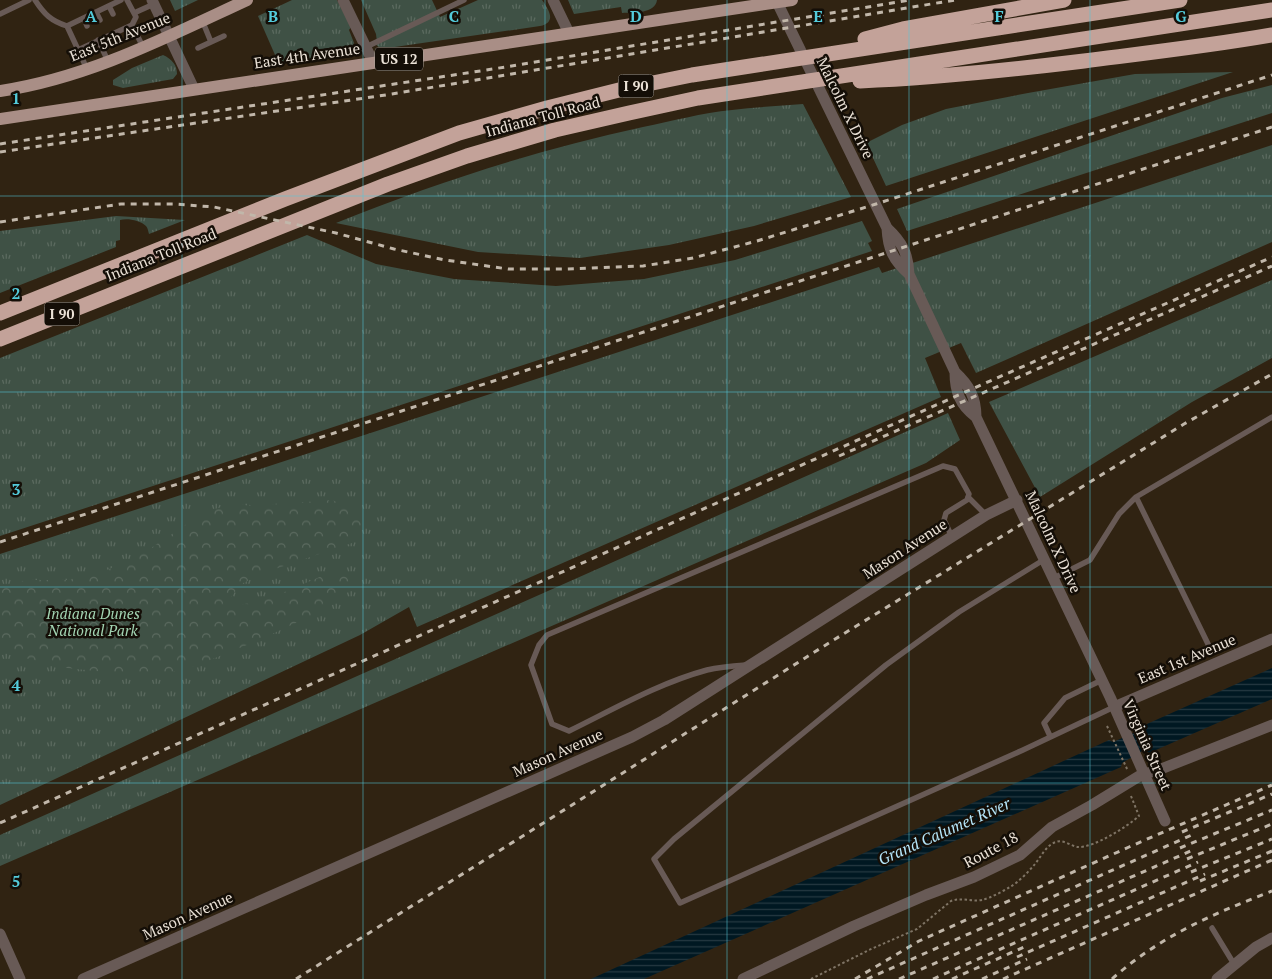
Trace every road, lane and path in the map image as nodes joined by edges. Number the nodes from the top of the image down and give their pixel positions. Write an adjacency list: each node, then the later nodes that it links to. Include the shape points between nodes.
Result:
1 (28, 0): 18 (lane)
2 (35, 0): 24 (lane, via 50,19)
3 (122, 0): 14 (lane)
4 (127, 0): 17 (lane)
5 (247, 0): 22 (main road, East 5th Avenue)
6 (343, 0): 33 (street)
7 (464, 0): 33 (lane)
8 (553, 0): 26 (street)
9 (792, 0): 13 (main road, East 4th Avenue / US 12)
10 (1064, 0): 36 (highway, via 903,30)
11 (1180, 0): 36 (highway, Indiana Toll Road / I 90)
12 (153, 2): 17 (lane); 27 (street)
13 (777, 2): 26 (main road, East 4th Avenue / US 12); 49 (street, Malcolm X Drive, via 887,228 888,244 898,264 909,274 955,372 955,387 966,409 976,417)
14 (109, 6): 16 (lane); 19 (lane)
15 (1272, 10): 40 (highway, Indiana Toll Road / I 90)
16 (96, 12): 20 (lane); 21 (lane)
17 (134, 13): 23 (lane, via 136,18)
18 (0, 14)
19 (113, 14)
20 (84, 18): 24 (lane); 25 (lane)
21 (100, 20)
22 (202, 20): 27 (main road, East 5th Avenue); 31 (lane)
23 (132, 24): 30 (lane); 32 (lane)
24 (67, 26): 35 (lane)
25 (87, 26)
26 (569, 33): 38 (main road, East 4th Avenue / US 12)
27 (169, 36): 32 (main road, East 5th Avenue); 42 (street)
28 (224, 36): 31 (lane)
29 (1272, 36): 40 (highway, via 1026,68 899,80)
30 (95, 40): 35 (lane); 37 (lane)
31 (211, 42): 34 (lane)
32 (143, 47): 37 (main road, East 5th Avenue)
33 (366, 47): 38 (street)
34 (198, 48)
35 (78, 50): 39 (lane)
36 (776, 61): 44 (highway, Indiana Toll Road / I 90, via 623,89 459,133)
37 (108, 62): 39 (main road, East 5th Avenue)
38 (373, 62): 42 (main road, East 4th Avenue / US 12)
39 (88, 70): 41 (main road, East 5th Avenue, via 43,83)
40 (789, 84): 45 (highway, Indiana Toll Road / I 90, via 629,112 467,156 388,184)
41 (1, 88)
42 (194, 89): 43 (main road, East 4th Avenue / US 12)
43 (3, 118)
44 (0, 313)
45 (0, 339)
46 (1272, 417): 48 (lane)
47 (968, 497): 50 (lane); 51 (lane, via 946,513 944,520); 56 (lane, via 955,469 943,466 547,635 531,665 552,724 569,731 680,679 709,670)
48 (1136, 497): 53 (lane, via 1119,514 1090,560); 55 (lane)
49 (1017, 500): 50 (street, Mason Avenue); 52 (street, Malcolm X Drive)
50 (986, 515): 51 (street, Mason Avenue)
51 (952, 537): 56 (street, Mason Avenue)
52 (1045, 558): 53 (street, Malcolm X Drive); 61 (lane, via 956,614 880,670 674,839 654,859 680,903)
53 (1054, 578): 57 (street, Malcolm X Drive)
54 (1272, 639): 58 (street, East 1st Avenue)
55 (1210, 648)
56 (753, 664): 71 (street, Mason Avenue, via 632,737)
57 (1102, 680): 58 (street, Virginia Street); 61 (lane, via 1066,698 1044,723)
58 (1114, 706): 61 (lane); 63 (street, Virginia Street)
59 (1272, 725): 63 (street, Route 18)
60 (1107, 726): 62 (path)
61 (1050, 736)
62 (1129, 773)
63 (1144, 774): 65 (street, Virginia Street); 72 (street, Route 18, via 1052,827 1020,855 854,926)
64 (1132, 796): 73 (path, via 1139,816 1121,829 1082,847 1055,842 1010,887 983,900 951,901 917,929)
65 (1165, 821)
66 (1212, 928): 69 (lane)
67 (0, 934): 70 (street)
68 (1272, 938): 69 (street)
69 (1234, 964): 74 (street)
70 (20, 979)
71 (83, 979)
72 (743, 979)
73 (811, 979)
74 (1217, 979)

